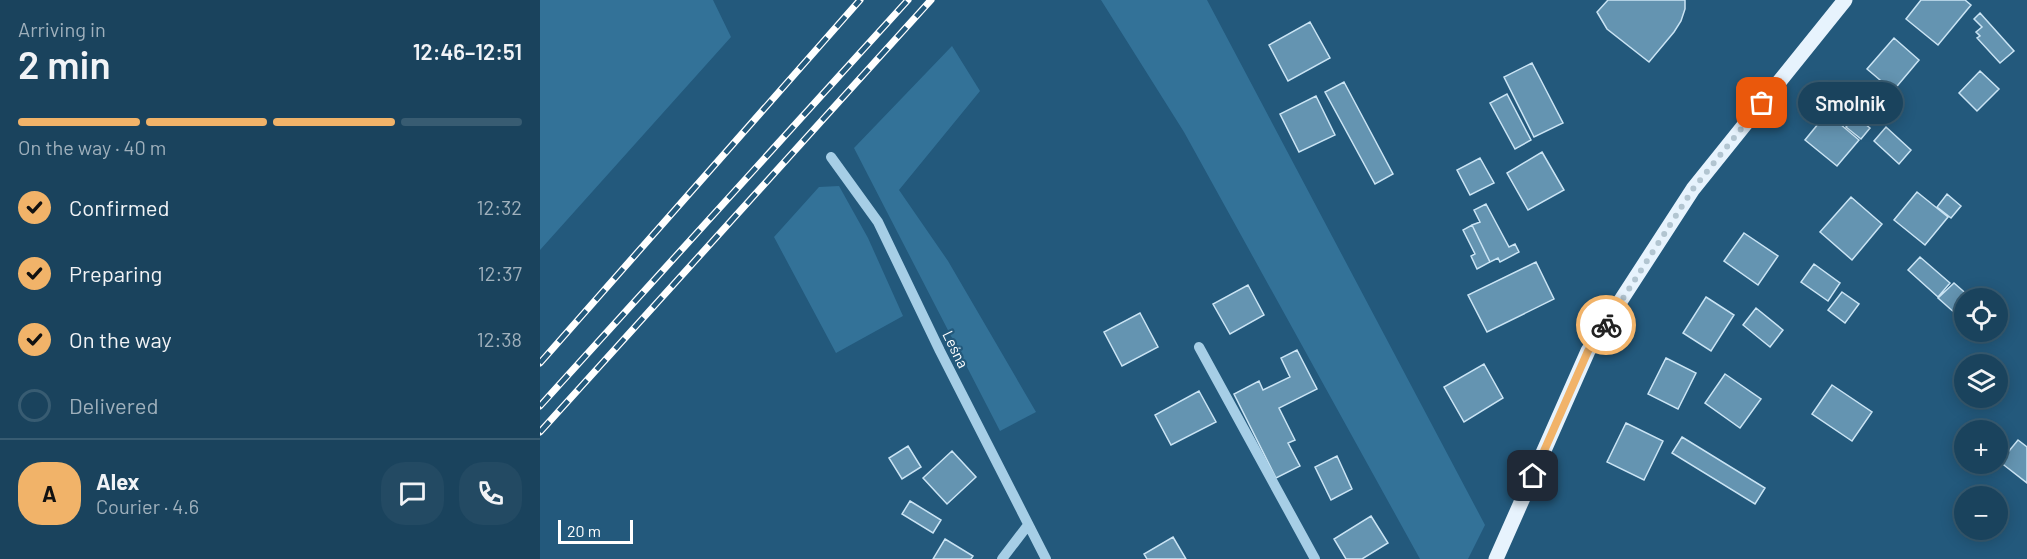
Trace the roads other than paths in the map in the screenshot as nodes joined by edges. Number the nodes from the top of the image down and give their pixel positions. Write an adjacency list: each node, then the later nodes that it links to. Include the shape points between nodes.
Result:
1 (1845, 0): 8 (main road, via 1693,189 1588,351)
2 (831, 156): 4 (street, Leśna, via 878,222)
3 (1199, 347): 7 (street)
4 (1028, 525): 5 (street); 6 (street, Leśna)
5 (1002, 559)
6 (1046, 559)
7 (1315, 559)
8 (1496, 559)

